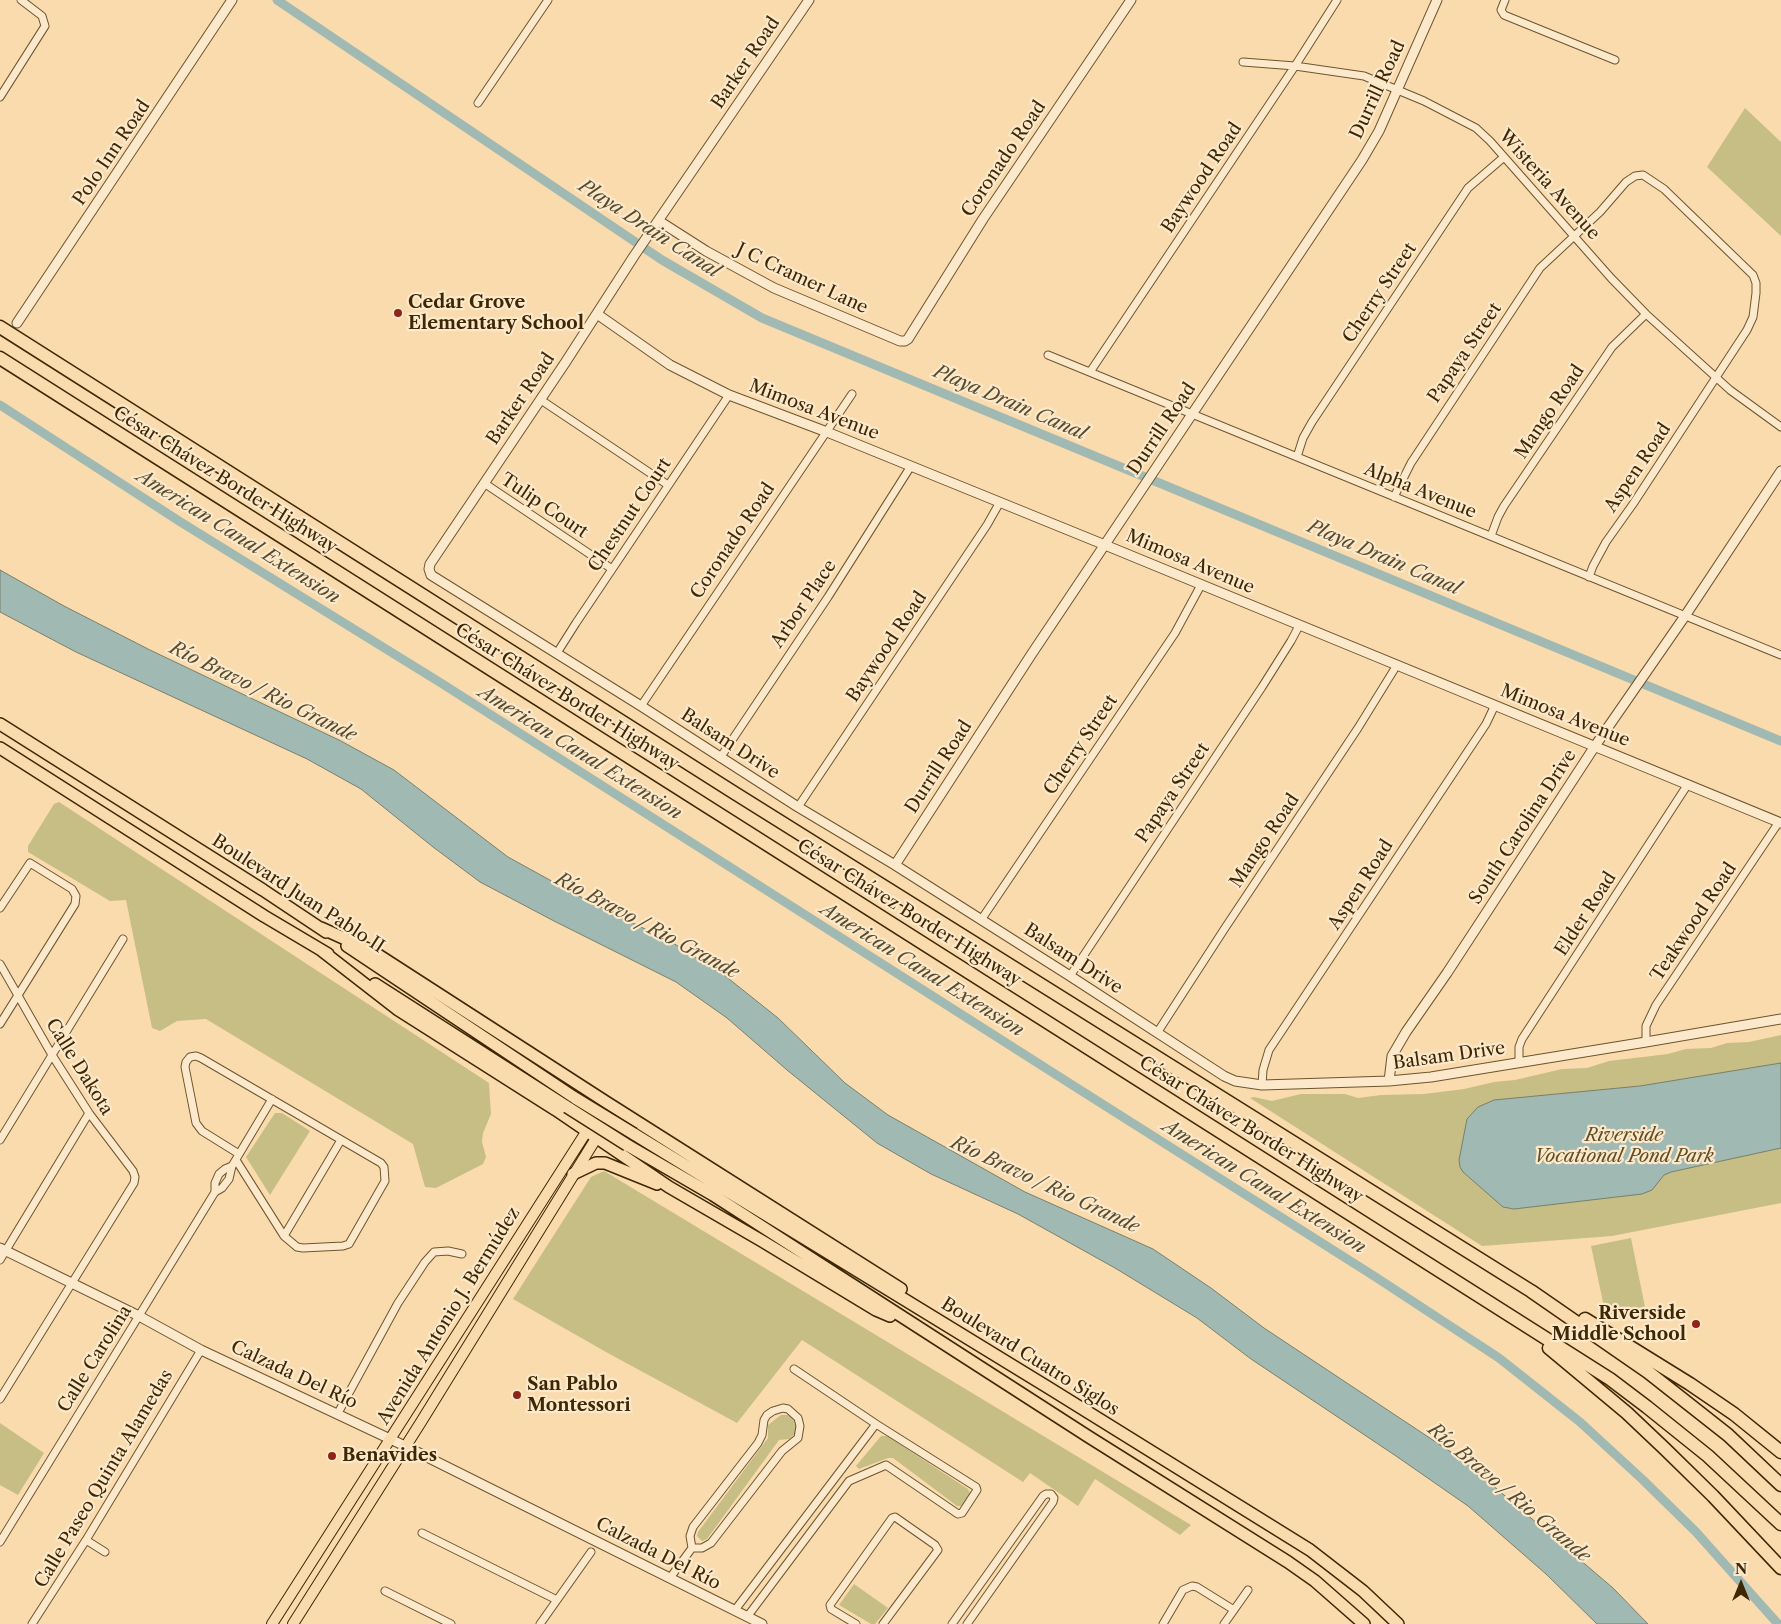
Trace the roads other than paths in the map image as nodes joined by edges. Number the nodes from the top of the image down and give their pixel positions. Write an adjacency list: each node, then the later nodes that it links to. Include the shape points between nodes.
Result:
1 (21, 0): 13 (street, via 46,23)
2 (232, 0): 20 (street, Polo Inn Road)
3 (548, 0): 14 (street)
4 (809, 0): 16 (street, Barker Road)
5 (1131, 0): 22 (street, Coronado Road, via 983,219)
6 (1337, 0): 11 (street, Baywood Road)
7 (1437, 0): 12 (street, Durrill Road)
8 (1506, 0): 9 (street, via 1502,10 1504,15)
9 (1615, 60)
10 (1243, 62): 11 (street, Wisteria Avenue)
11 (1295, 66): 12 (street, Wisteria Avenue, via 1364,76); 25 (street, Baywood Road)
12 (1398, 90): 15 (street, Wisteria Avenue, via 1469,124); 30 (street, Durrill Road, via 1362,160)
13 (0, 97)
14 (478, 103)
15 (1504, 157): 17 (street, Wisteria Avenue); 33 (street, Cherry Street, via 1468,188 1312,422)
16 (659, 221): 18 (street, Barker Road); 22 (street, J C Cramer Lane, via 774,288 900,342)
17 (1575, 237): 19 (street, Wisteria Avenue); 26 (street, Papaya Street, via 1626,182 1643,175 1664,190 1741,262 1756,283 1753,317); 38 (street, Papaya Street, via 1540,268 1410,462)
18 (597, 314): 28 (street, Mimosa Avenue, via 670,365); 29 (street, Barker Road)
19 (1646, 314): 26 (street, Wisteria Avenue); 40 (street, Mango Road, via 1612,347 1504,506)
20 (17, 323)
21 (0, 327): 96 (highway, César Chávez Border Highway, via 724,787)
22 (908, 339)
23 (1048, 355): 25 (street, Alpha Avenue)
24 (0, 358): 97 (highway, César Chávez Border Highway)
25 (1090, 372): 30 (street, Alpha Avenue)
26 (1717, 378): 31 (street, Wisteria Avenue); 44 (street, Aspen Road, via 1606,542)
27 (852, 394): 32 (street, Coronado Road)
28 (729, 395): 32 (street, Mimosa Avenue); 37 (street, Chestnut Court)
29 (541, 400): 36 (street, Barker Road); 37 (street)
30 (1192, 415): 33 (street, Alpha Avenue); 41 (street, Durrill Road)
31 (1781, 427)
32 (827, 432): 34 (street, Mimosa Avenue); 52 (street, Coronado Road)
33 (1296, 457): 38 (street, Alpha Avenue)
34 (911, 466): 39 (street, Mimosa Avenue); 56 (street, Arbor Place)
35 (1781, 472): 46 (street, South Carolina Drive)
36 (484, 483): 42 (street, Barker Road); 43 (street, Tulip Court)
37 (668, 485): 43 (street, Chestnut Court)
38 (1394, 497): 40 (street, Alpha Avenue)
39 (1000, 502): 41 (street, Mimosa Avenue); 58 (street, Baywood Road)
40 (1491, 536): 44 (street, Alpha Avenue)
41 (1105, 544): 45 (street, Mimosa Avenue); 60 (street, Durrill Road)
42 (429, 569): 48 (street, Balsam Drive, via 431,575)
43 (612, 570): 48 (street, Chestnut Court)
44 (1589, 576): 46 (street, Alpha Avenue)
45 (1201, 585): 47 (street, Mimosa Avenue); 62 (street, Cherry Street, via 1175,633)
46 (1685, 616): 49 (street, Alpha Avenue); 54 (street, South Carolina Drive)
47 (1299, 626): 50 (street, Mimosa Avenue); 67 (street, Papaya Street)
48 (557, 653): 52 (street, Balsam Drive)
49 (1781, 654)
50 (1397, 665): 51 (street, Mimosa Avenue); 71 (street, Mango Road)
51 (1494, 705): 54 (street, Mimosa Avenue); 76 (street, Aspen Road, via 1466,755 1269,1050 1262,1070)
52 (641, 706): 56 (street, Balsam Drive)
53 (0, 724): 63 (highway, Boulevard Juan Pablo II)
54 (1595, 746): 57 (street, Mimosa Avenue); 75 (street, South Carolina Drive, via 1406,1032 1392,1056)
55 (0, 748): 65 (highway, Boulevard Juan Pablo II)
56 (720, 758): 58 (street, Balsam Drive)
57 (1688, 784): 59 (street, Mimosa Avenue); 74 (street, Elder Road, via 1522,1040)
58 (798, 807): 60 (street, Balsam Drive)
59 (1780, 823): 72 (street, Teakwood Road, via 1656,1005 1646,1026)
60 (894, 865): 62 (street, Balsam Drive)
61 (0, 908): 68 (street, via 30,862 72,889 76,896 75,904)
62 (981, 920): 67 (street, Balsam Drive)
63 (321, 928): 77 (highway, via 372,951); 79 (highway, Boulevard Juan Pablo II, via 401,981)
64 (123, 939): 73 (street)
65 (322, 950): 79 (highway, Boulevard Juan Pablo II); 79 (highway, via 397,1009)
66 (0, 964): 68 (street, Calle Dakota)
67 (1070, 976): 71 (street, Balsam Drive)
68 (18, 996): 70 (street); 73 (street, Calle Dakota)
69 (1781, 1019): 72 (street, Balsam Drive)
70 (0, 1024)
71 (1157, 1034): 76 (street, Balsam Drive, via 1224,1076)
72 (1646, 1042): 74 (street, Balsam Drive)
73 (52, 1055): 81 (street, Calle Dakota); 84 (street)
74 (1519, 1063): 75 (street, Balsam Drive)
75 (1389, 1081): 76 (street, Balsam Drive)
76 (1262, 1085)
77 (581, 1086): 79 (highway, via 580,1104 570,1111); 80 (highway)
78 (272, 1099): 85 (street); 87 (street, Calle Carolina); 87 (street, via 199,1056 190,1057 186,1062 196,1124)
79 (567, 1105): 83 (highway); 86 (highway, bridge); 102 (highway, Boulevard Cuatro Siglos, bridge, via 634,1134)
80 (610, 1105): 82 (highway); 83 (main road, Avenida Antonio J. Bermúdez)
81 (89, 1113): 92 (street); 95 (street, Calle Dakota, via 133,1171 134,1182)
82 (647, 1128): 86 (highway, via 629,1136 623,1146); 102 (highway, via 1020,1363)
83 (592, 1134): 86 (highway); 88 (main road, Avenida Antonio J. Bermúdez); 106 (main road, Avenida Antonio J. Bermúdez)
84 (0, 1140)
85 (340, 1140): 91 (street); 91 (street, via 381,1163 385,1173 383,1186 351,1242 343,1246 303,1248)
86 (626, 1150): 89 (highway); 99 (highway, Boulevard Cuatro Siglos, via 713,1196)
87 (236, 1160): 90 (street, Calle Carolina, via 227,1182); 90 (street, Calle Carolina, via 219,1174); 91 (street)
88 (573, 1174): 89 (highway, via 596,1163 605,1163); 107 (main road, Avenida Antonio J. Bermúdez)
89 (669, 1187): 99 (highway, via 876,1310)
90 (215, 1192): 98 (street, Calle Carolina)
91 (284, 1236)
92 (3, 1250): 94 (street); 95 (street, Calzada Del Río)
93 (462, 1254): 104 (street, via 434,1252 425,1262 398,1303)
94 (0, 1260)
95 (71, 1284): 98 (street, Calzada Del Río); 103 (street)
96 (1531, 1292): 108 (highway, via 1579,1315 1663,1366 1734,1414); 111 (highway, César Chávez Border Highway, via 1648,1372 1728,1435)
97 (1501, 1309): 112 (highway, César Chávez Border Highway, via 1610,1379 1647,1407 1708,1456); 121 (highway, via 1626,1413 1713,1496)
98 (139, 1316): 100 (street, Calzada Del Río); 115 (street, Calle Carolina)
99 (922, 1330): 141 (highway, Boulevard Cuatro Siglos, via 1288,1562)
100 (201, 1350): 104 (street, Calzada Del Río); 114 (street, Calle Paseo Quinta Alamedas)
101 (794, 1369): 105 (street)
102 (1049, 1388): 142 (highway, Boulevard Cuatro Siglos, via 1310,1550 1363,1590)
103 (0, 1399)
104 (338, 1413): 106 (street, Calzada Del Río)
105 (876, 1424): 109 (street); 110 (street, via 977,1490 962,1513 958,1514 887,1465)
106 (391, 1439): 107 (street, Calzada Del Río); 131 (main road, Avenida Antonio J. Bermúdez)
107 (406, 1446): 122 (street, Calzada Del Río); 132 (main road, Avenida Antonio J. Bermúdez)
108 (1781, 1452)
109 (839, 1473): 110 (street); 126 (street)
110 (849, 1482): 128 (street)
111 (1781, 1485)
112 (1781, 1524)
113 (422, 1533): 125 (street)
114 (86, 1540): 118 (street); 130 (street, Calle Paseo Quinta Alamedas)
115 (0, 1542)
116 (1008, 1545): 120 (street); 120 (street, via 1043,1496 1051,1494 1053,1502); 137 (street)
117 (692, 1548): 117 (street, via 702,1548 711,1543 782,1451 798,1438 800,1422 794,1413 783,1408 767,1415 760,1439 694,1526 690,1536); 122 (street)
118 (105, 1552)
119 (591, 1552): 125 (street)
120 (1018, 1552): 138 (street)
121 (1781, 1568)
122 (670, 1578): 126 (street, Calzada Del Río)
123 (384, 1590): 133 (street)
124 (1248, 1590): 127 (street)
125 (558, 1600): 134 (street)
126 (735, 1610): 128 (street, Calzada Del Río)
127 (1234, 1610): 139 (street, via 1197,1587 1189,1586 1183,1590); 140 (street)
128 (748, 1616): 135 (street, Calzada Del Río)
129 (851, 1623): 136 (street, via 831,1609 831,1603 892,1518 896,1517 938,1550)
130 (32, 1624)
131 (272, 1624)
132 (293, 1624)
133 (451, 1624)
134 (540, 1624)
135 (762, 1624)
136 (883, 1624)
137 (952, 1624)
138 (967, 1624)
139 (1163, 1624)
140 (1224, 1624)
141 (1364, 1624)
142 (1398, 1624)

